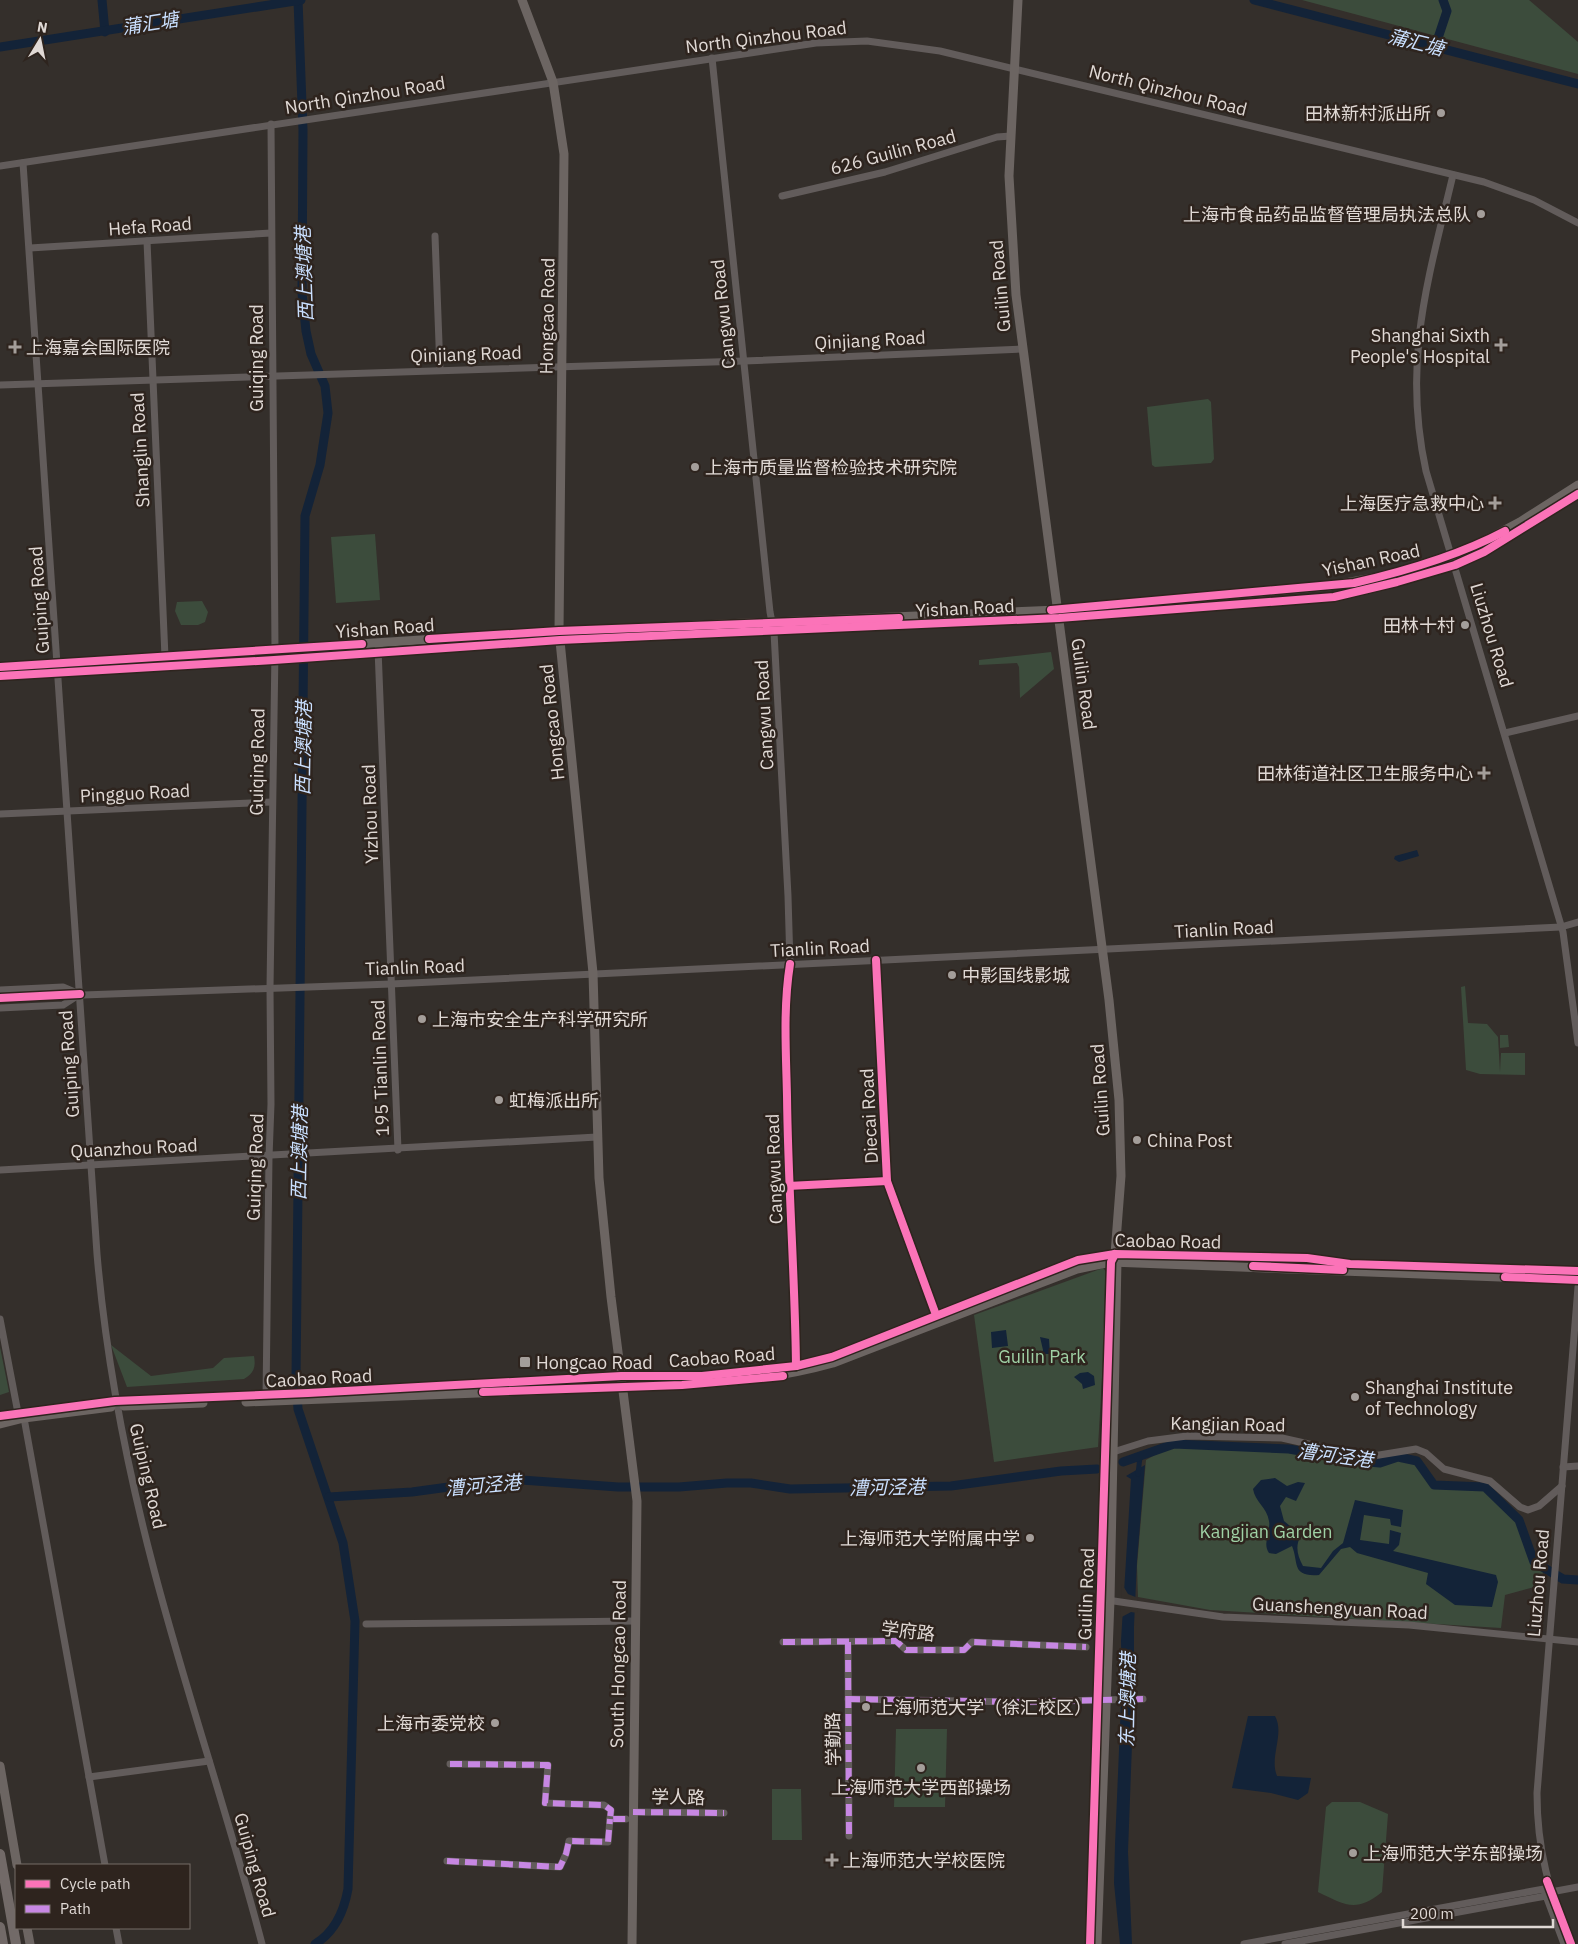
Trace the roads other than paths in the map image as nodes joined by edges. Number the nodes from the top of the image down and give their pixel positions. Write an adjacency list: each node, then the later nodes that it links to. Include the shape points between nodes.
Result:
1 (522, 0): 5 (main road, Hongcao Road)
2 (1018, 0): 4 (main road, Guilin Road)
3 (712, 58): 4 (street, North Qinzhou Road, via 816,42 867,41 915,46); 5 (street, North Qinzhou Road); 18 (street, Cangwu Road)
4 (1014, 69): 7 (main road, Guilin Road); 10 (street, North Qinzhou Road)
5 (554, 82): 6 (street, North Qinzhou Road); 19 (main road, Hongcao Road, via 564,154)
6 (271, 124): 8 (street, North Qinzhou Road); 13 (street, Guiqing Road)
7 (1011, 136): 11 (street, 626 Guilin Road, via 997,137 885,172); 17 (main road, Guilin Road, via 1008,176)
8 (23, 162): 9 (street, North Qinzhou Road); 16 (street, Guiping Road)
9 (0, 166)
10 (1453, 175): 12 (street, North Qinzhou Road, via 1512,191); 27 (street, Liuzhou Road, via 1422,306 1416,378 1422,452)
11 (782, 196)
12 (1578, 223)
13 (271, 233): 15 (street, Hefa Road); 21 (street, Guiqing Road)
14 (435, 236): 20 (street)
15 (147, 241): 16 (street, Hefa Road); 22 (street, Shanglin Road)
16 (30, 248): 23 (street, Guiping Road)
17 (1022, 349): 18 (street, Qinjiang Road); 28 (main road, Guilin Road)
18 (744, 361): 19 (street, Qinjiang Road); 29 (street, Cangwu Road)
19 (563, 365): 20 (street, Qinjiang Road); 30 (main road, Hongcao Road)
20 (440, 370): 21 (street, Qinjiang Road)
21 (272, 376): 22 (street, Qinjiang Road); 32 (street, Guiqing Road)
22 (152, 380): 23 (street, Qinjiang Road); 34 (street, Shanglin Road)
23 (40, 384): 24 (street, Qinjiang Road); 37 (street, Guiping Road)
24 (0, 385)
25 (1578, 485): 27 (main road, Yishan Road)
26 (1578, 494): 27 (main road, Yishan Road, via 1484,552)
27 (1453, 560): 28 (main road, Yishan Road, via 1354,583); 40 (street, Liuzhou Road)
28 (1059, 614): 29 (main road, Yishan Road); 46 (main road, Guilin Road)
29 (774, 627): 30 (main road, Yishan Road); 48 (street, Cangwu Road)
30 (559, 635): 31 (main road, Yishan Road); 49 (main road, Hongcao Road)
31 (378, 647): 33 (main road, Yishan Road); 50 (street, Yizhou Road)
32 (275, 650): 33 (main road, Yishan Road); 34 (main road, Yishan Road); 35 (street, Guiqing Road)
33 (313, 652): 35 (main road, Yishan Road, via 293,659)
34 (165, 657): 37 (main road, Yishan Road)
35 (274, 660): 37 (main road, Yishan Road); 41 (street, Guiqing Road)
36 (0, 667): 37 (main road, Yishan Road)
37 (59, 668): 38 (main road, Yishan Road); 42 (street, Guiping Road)
38 (0, 676)
39 (1578, 716): 40 (street)
40 (1505, 733): 45 (street, Liuzhou Road)
41 (272, 802): 42 (street, Pingguo Road); 51 (street, Guiqing Road)
42 (68, 811): 43 (street, Pingguo Road); 53 (street, Guiping Road)
43 (0, 814)
44 (1578, 922): 45 (street, Tianlin Road)
45 (1561, 927): 46 (street, Tianlin Road); 56 (street, Liuzhou Road)
46 (1103, 949): 47 (street, Tianlin Road); 64 (main road, Guilin Road, via 1119,1100 1121,1176)
47 (876, 960): 48 (street, Tianlin Road); 62 (street, Diecai Road)
48 (790, 964): 49 (street, Tianlin Road); 63 (street, Cangwu Road, via 786,1012)
49 (593, 973): 50 (street, Tianlin Road); 57 (main road, Hongcao Road)
50 (391, 984): 51 (street, Tianlin Road); 58 (street, 195 Tianlin Road)
51 (270, 988): 53 (street, Tianlin Road); 59 (street, Guiqing Road)
52 (0, 990): 53 (street, Tianlin Road, via 63,987)
53 (80, 994): 54 (street, Tianlin Road); 55 (street, Tianlin Road, via 63,1005); 60 (street, Guiping Road)
54 (0, 998)
55 (0, 1008)
56 (1578, 1043)
57 (597, 1137): 58 (street, Quanzhou Road); 71 (main road, Hongcao Road)
58 (398, 1150): 59 (street, Quanzhou Road)
59 (268, 1157): 60 (street, Quanzhou Road); 74 (street, Guiqing Road)
60 (91, 1164): 61 (street, Quanzhou Road); 75 (street, Guiping Road, via 100,1292)
61 (0, 1170)
62 (887, 1181): 63 (street); 69 (street, Diecai Road)
63 (788, 1186): 70 (street, Cangwu Road)
64 (1115, 1259): 65 (main road, Caobao Road, via 1307,1258 1350,1264); 66 (main road, Caobao Road); 69 (main road, Caobao Road, via 1078,1260); 79 (main road, Guilin Road)
65 (1578, 1270)
66 (1578, 1280)
67 (1578, 1287): 81 (street, Liuzhou Road)
68 (0, 1319): 77 (street)
69 (938, 1319): 70 (main road, Caobao Road)
70 (796, 1370): 71 (main road, Caobao Road, via 702,1376); 72 (main road, Caobao Road, via 727,1382)
71 (621, 1376): 72 (main road, Hongcao Road); 73 (main road, Caobao Road)
72 (622, 1386): 73 (main road, Caobao Road); 84 (main road, South Hongcao Road, via 637,1501)
73 (308, 1397): 74 (main road, Caobao Road)
74 (266, 1398): 75 (main road, Caobao Road)
75 (116, 1404): 77 (main road, Caobao Road); 94 (street, Guiping Road, via 152,1564)
76 (0, 1416): 77 (main road, Caobao Road)
77 (21, 1416): 78 (main road, Caobao Road); 97 (street)
78 (0, 1424)
79 (1110, 1453): 82 (street, Kangjian Road, via 1175,1436 1282,1438 1367,1457 1416,1449 1426,1453 1444,1469 1490,1481 1528,1510 1536,1508); 83 (main road, Guilin Road)
80 (1578, 1466): 81 (street)
81 (1563, 1467): 82 (street, Liuzhou Road)
82 (1562, 1486): 86 (street, Liuzhou Road)
83 (1105, 1600): 86 (street, Guanshengyuan Road, via 1224,1617 1409,1625); 93 (main road, Guilin Road)
84 (635, 1621): 85 (street); 98 (main road, South Hongcao Road)
85 (366, 1624)
86 (1548, 1639): 89 (street, Guanshengyuan Road); 108 (street, Liuzhou Road, via 1537,1793 1539,1837)
87 (783, 1642): 88 (street, 学府路)
88 (848, 1642): 90 (street, 学府路, via 896,1641 906,1650 964,1650 972,1642); 91 (street, 学勤路)
89 (1578, 1642)
90 (1086, 1647)
91 (848, 1699): 93 (street); 102 (street, 学勤路)
92 (1141, 1699): 93 (street)
93 (1102, 1700): 118 (main road, Guilin Road); 119 (main road, Guilin Road)
94 (209, 1761): 97 (street); 116 (street, Guiping Road)
95 (450, 1764): 100 (street, via 548,1765 545,1803 604,1805 610,1810)
96 (0, 1766): 105 (main road)
97 (88, 1777): 106 (street)
98 (633, 1812): 99 (street, 学人路); 117 (main road, South Hongcao Road)
99 (724, 1813)
100 (610, 1819): 101 (street); 104 (street, via 608,1842 569,1841 560,1867)
101 (626, 1819)
102 (849, 1836)
103 (0, 1854): 113 (highway)
104 (447, 1862)
105 (17, 1864)
106 (105, 1864)
107 (1578, 1887): 108 (street)
108 (1547, 1889): 120 (street); 121 (street); 122 (street, Liuzhou Road); 123 (street, Liuzhou Road)
109 (0, 1927): 112 (highway)
110 (27, 1929): 114 (main road)
111 (116, 1929): 115 (street)
112 (3, 1944)
113 (16, 1944)
114 (30, 1944)
115 (119, 1944)
116 (262, 1944)
117 (632, 1944)
118 (1090, 1944)
119 (1097, 1944)
120 (1244, 1944)
121 (1285, 1944)
122 (1564, 1944)
123 (1571, 1944)

